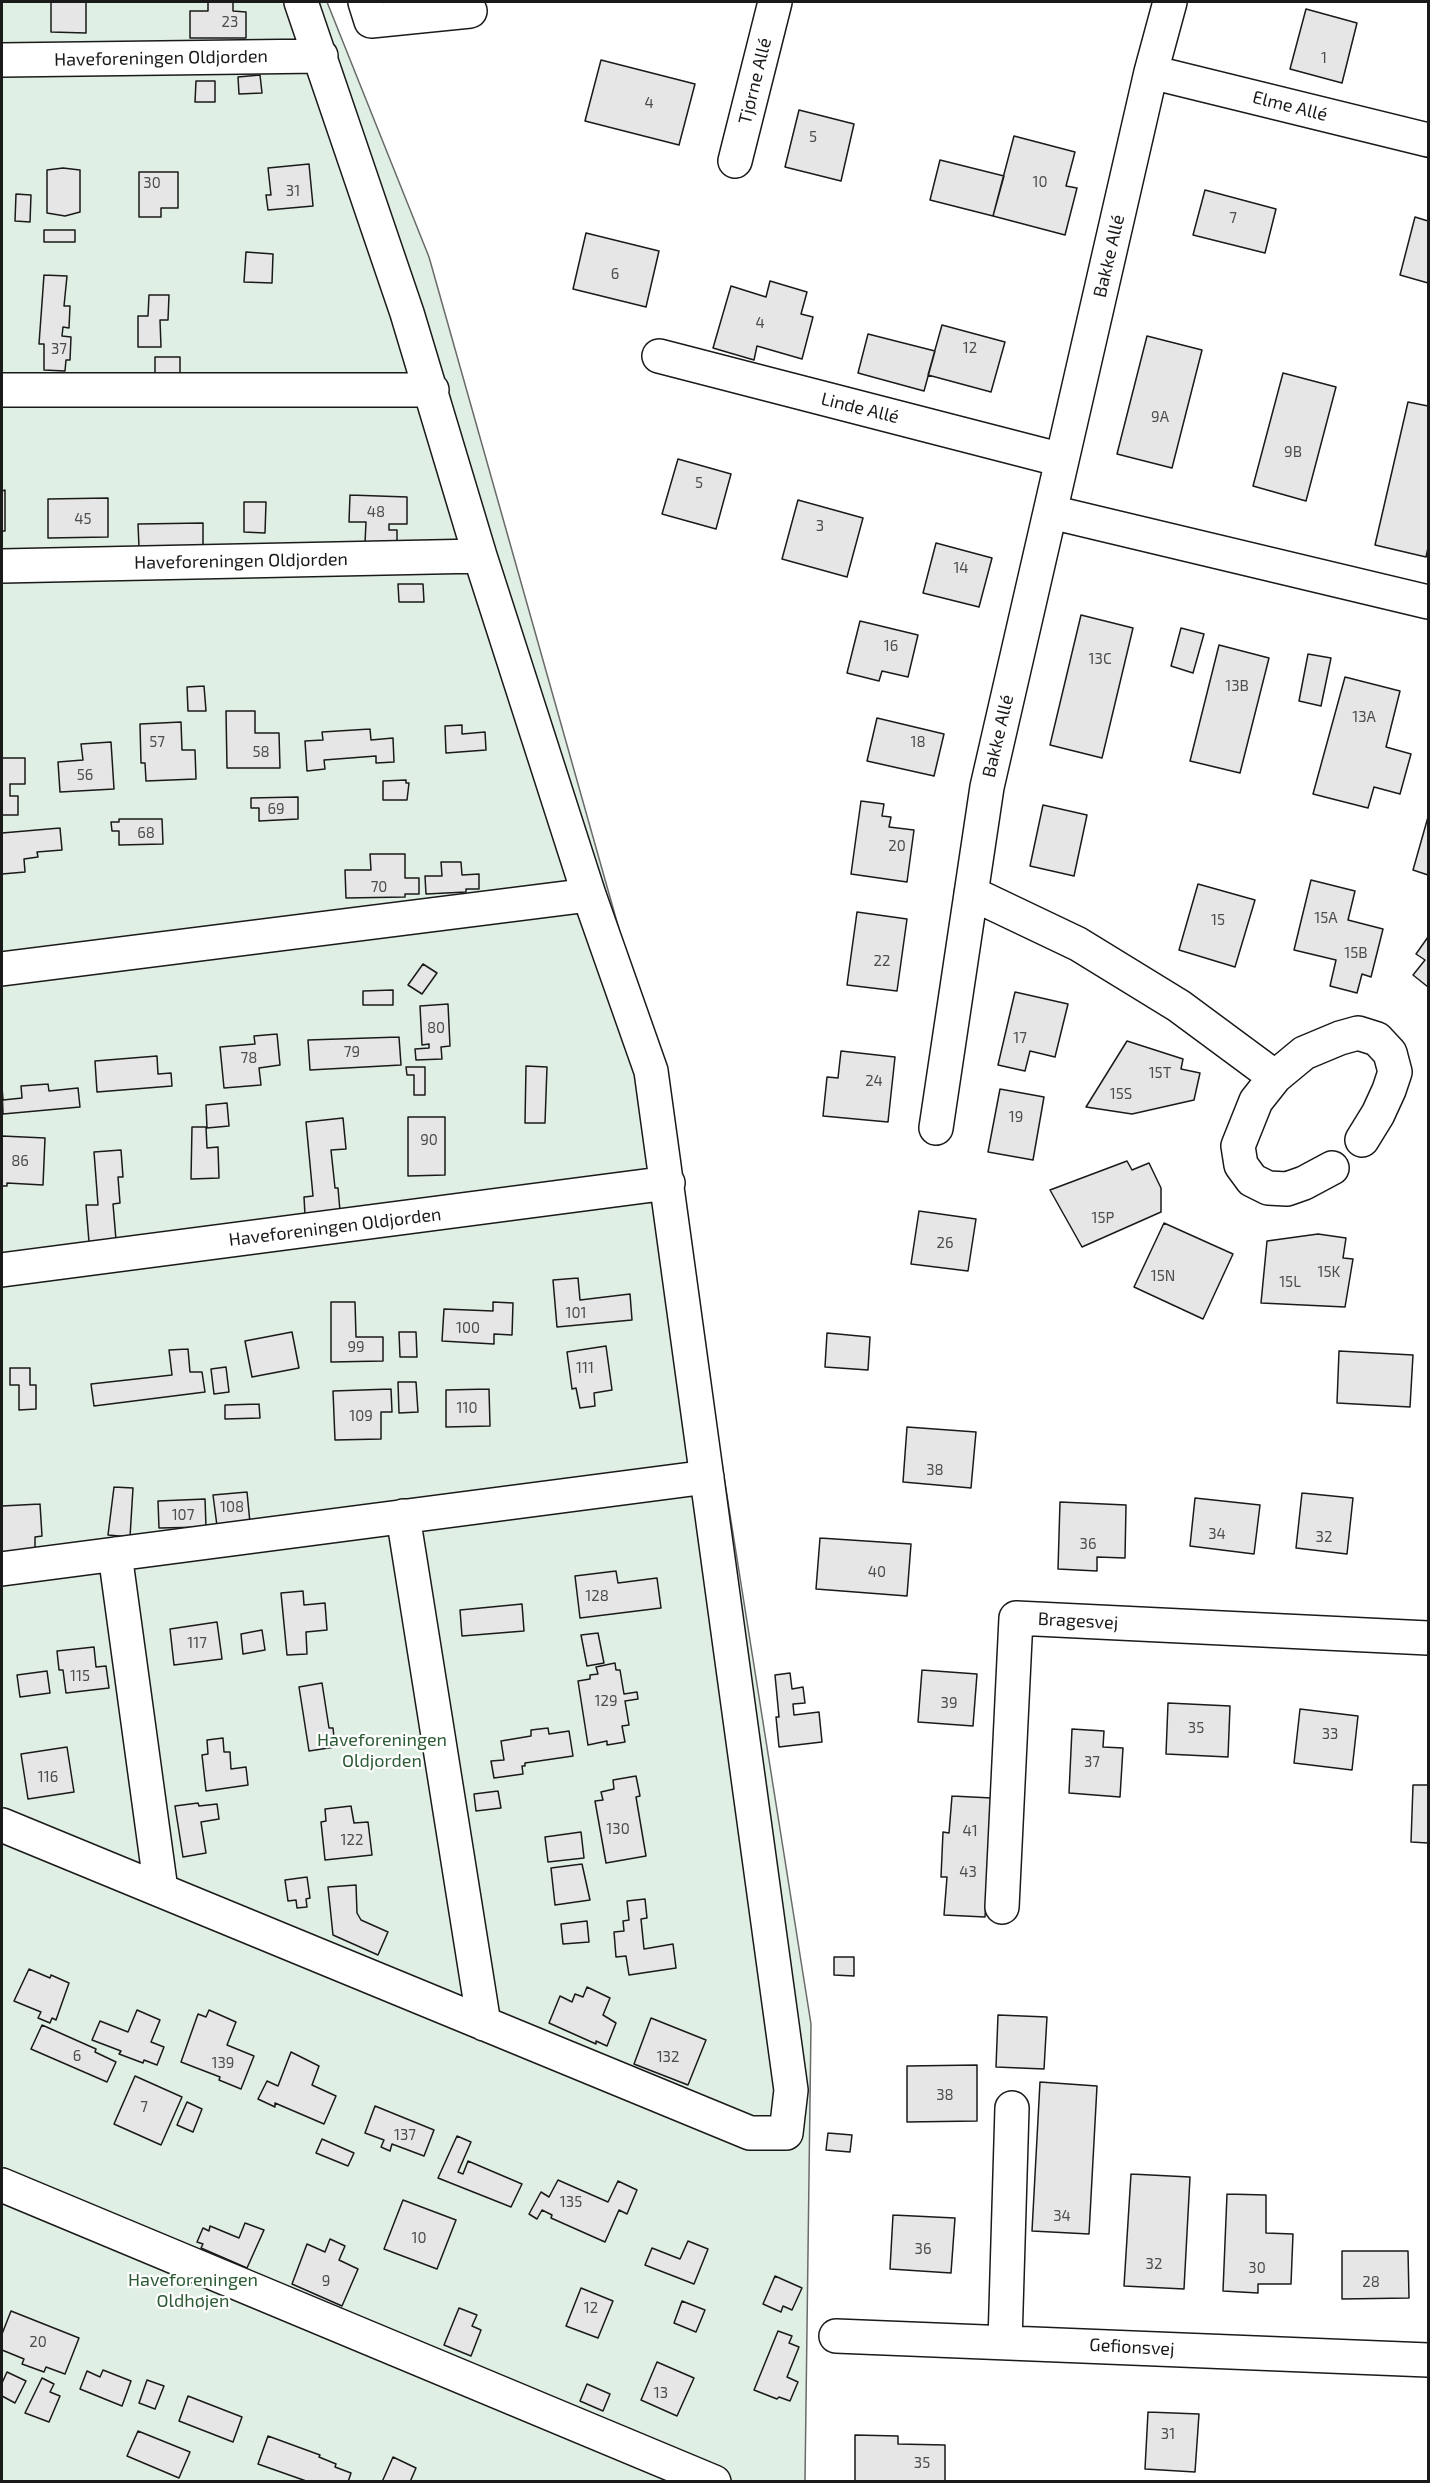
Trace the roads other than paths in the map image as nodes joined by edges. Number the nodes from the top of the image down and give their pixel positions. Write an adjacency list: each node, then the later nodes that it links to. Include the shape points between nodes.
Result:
1 (301, 2): 6 (street)
2 (365, 2): 5 (street, via 371,21)
3 (776, 2): 10 (street, Tjørne Allé)
4 (1170, 2): 8 (street, Bakke Allé)
5 (470, 11)
6 (321, 56): 7 (street, Haveforeningen Oldjorden); 13 (street)
7 (2, 60)
8 (1151, 72): 9 (street, Elme Allé); 14 (street, Bakke Allé)
9 (1428, 140)
10 (735, 161)
11 (659, 356): 14 (street, Linde Allé)
12 (2, 390): 13 (street)
13 (432, 390): 16 (street)
14 (1062, 460): 15 (street, Bakke Allé)
15 (1051, 512): 18 (street); 19 (street, Bakke Allé, via 987,787)
16 (480, 556): 17 (street, Haveforeningen Oldjorden); 20 (street)
17 (2, 566)
18 (1428, 602)
19 (971, 893): 22 (street, via 1088,950 1179,1006); 23 (street, Bakke Allé)
20 (588, 895): 21 (street); 26 (street, via 651,1071)
21 (2, 969)
22 (1275, 1077): 24 (street, via 1304,1053 1340,1038 1358,1033 1377,1039 1390,1053 1395,1071 1378,1114); 25 (street, via 1256,1101 1243,1128 1238,1146 1241,1164 1251,1179 1268,1188 1287,1189)
23 (936, 1128)
24 (1362, 1140)
25 (1332, 1168)
26 (668, 1183): 27 (street, Haveforeningen Oldjorden); 28 (street)
27 (2, 1270)
28 (707, 1477): 29 (street); 36 (street, via 791,2090 786,2133 750,2133)
29 (403, 1516): 30 (street); 36 (street)
30 (115, 1554): 31 (street); 34 (street)
31 (2, 1569)
32 (1428, 1638): 35 (street, Bragesvej, via 1016,1618)
33 (2, 1825): 34 (street)
34 (161, 1890): 36 (street)
35 (1002, 1907)
36 (484, 2024)
37 (1012, 2108): 40 (street)
38 (2, 2185): 42 (street)
39 (836, 2336): 40 (street, Gefionsvej)
40 (1005, 2342): 41 (street, Gefionsvej)
41 (1428, 2360)
42 (714, 2481)

